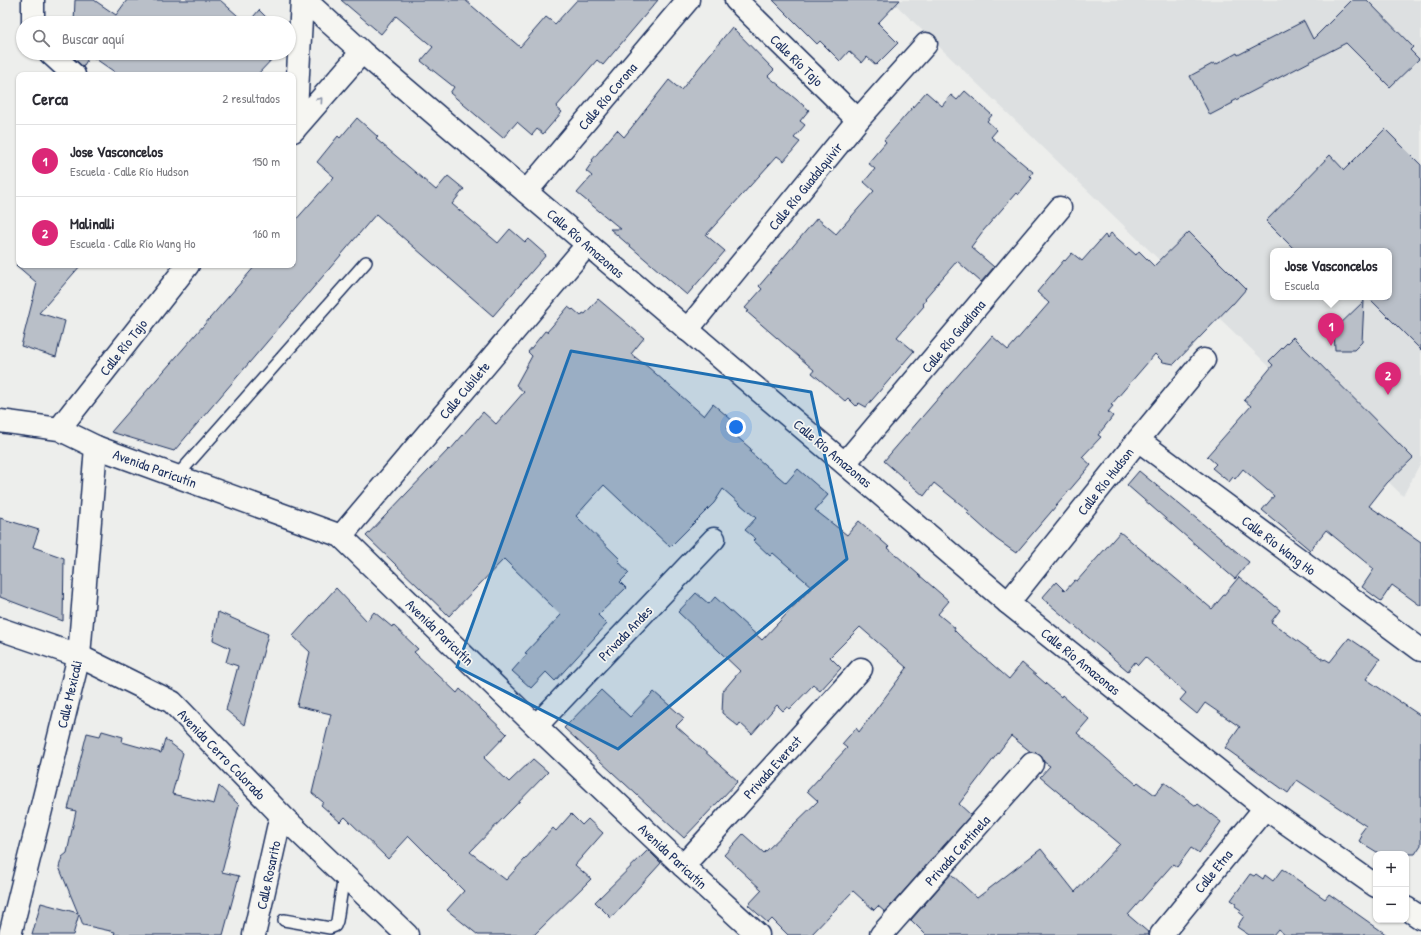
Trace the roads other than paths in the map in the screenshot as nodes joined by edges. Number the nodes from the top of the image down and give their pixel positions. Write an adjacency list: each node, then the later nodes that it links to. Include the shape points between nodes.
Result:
1 (33, 0): 6 (street)
2 (302, 0): 11 (street)
3 (305, 0): 8 (street, Calle Río Amazonas)
4 (688, 0): 14 (street, Calle Río Corona)
5 (736, 0): 12 (street, Calle Río Tajo)
6 (33, 16)
7 (926, 44): 12 (street, Calle Río Guadalquivir)
8 (362, 52): 13 (street, one-way to 8); 14 (street, Calle Río Amazonas)
9 (58, 60): 10 (street)
10 (71, 72)
11 (296, 98)
12 (858, 120): 19 (street, Calle Río Guadalquivir)
13 (296, 128)
14 (526, 192): 16 (street, Calle Río Amazonas)
15 (1060, 208): 25 (street, Calle Río Guadiana)
16 (587, 244): 19 (street, Calle Río Amazonas); 27 (street, Calle Cubilete)
17 (366, 262): 26 (lane)
18 (186, 268): 22 (street, Calle Río Tajo)
19 (687, 330): 25 (street, Calle Río Amazonas)
20 (1204, 360): 23 (street, Calle Río Hudson)
21 (0, 422): 22 (street, Avenida Paricutín)
22 (58, 429): 24 (street, Avenida Paricutín)
23 (1138, 440): 29 (street, Calle Río Hudson); 31 (street, Calle Río Wang Ho)
24 (96, 447): 26 (street, Avenida Paricutín); 32 (street, Calle Mexicali)
25 (845, 463): 29 (street, Calle Río Amazonas)
26 (177, 476): 27 (street, Avenida Paricutín)
27 (341, 536): 34 (street, Avenida Paricutín)
28 (714, 539): 34 (street, Privada Andes)
29 (1008, 603): 36 (street, Calle Río Amazonas)
30 (0, 629): 32 (street, Avenida Cerro Colorado)
31 (1421, 650)
32 (78, 656): 37 (street, Avenida Cerro Colorado, via 172,702); 42 (street, Calle Mexicali)
33 (861, 669): 38 (street, Privada Everest)
34 (536, 726): 38 (street, Avenida Paricutín)
35 (1032, 764): 46 (street, Privada Centinela)
36 (1265, 808): 40 (street, Calle Río Amazonas); 47 (street, Calle Etna)
37 (281, 815): 39 (street, Avenida Cerro Colorado); 43 (street, Calle Rosarito)
38 (683, 866): 45 (street, Avenida Paricutín)
39 (344, 875): 41 (lane, via 335,926 330,928); 44 (street, Avenida Cerro Colorado)
40 (1373, 884)
41 (284, 920)
42 (10, 935)
43 (254, 935)
44 (407, 935)
45 (758, 935)
46 (881, 935)
47 (1161, 935)

